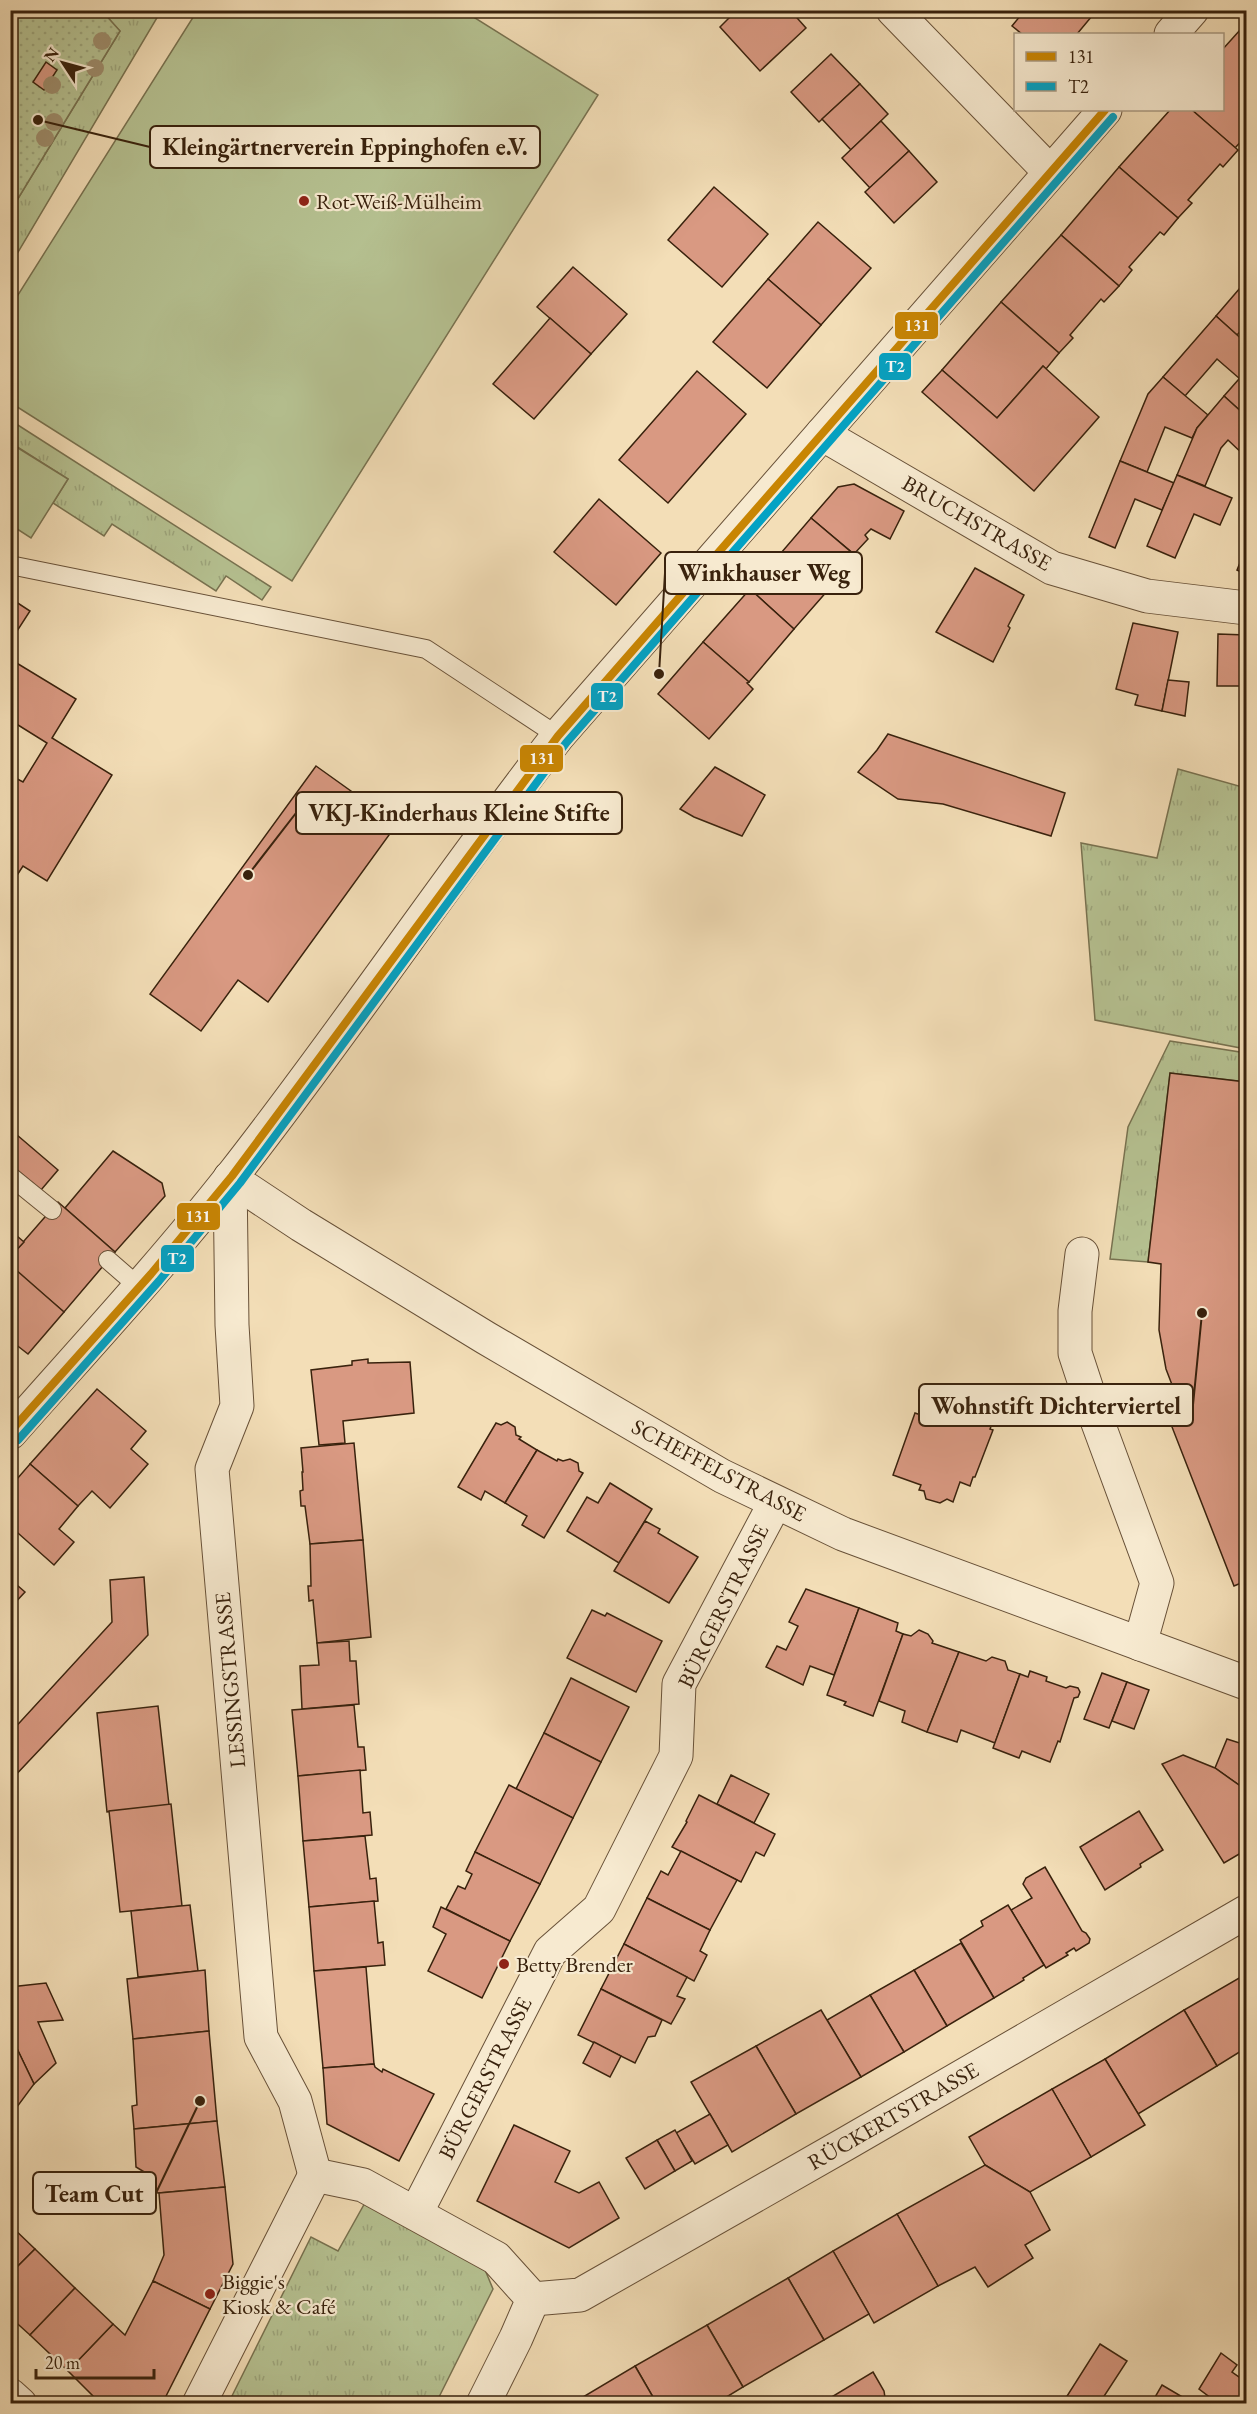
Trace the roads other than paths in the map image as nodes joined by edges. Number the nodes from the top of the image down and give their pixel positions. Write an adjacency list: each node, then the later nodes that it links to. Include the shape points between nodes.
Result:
1 (893, 10): 5 (street)
2 (1192, 10): 3 (street)
3 (1172, 33)
4 (1103, 111): 5 (street)
5 (1050, 172): 6 (street)
6 (822, 434): 8 (street, BRUCHSTRASSE, via 1052,568 1147,596); 9 (street)
7 (10, 565): 9 (lane, via 426,650)
8 (1246, 608)
9 (558, 736): 11 (street)
10 (10, 1176): 12 (lane)
11 (230, 1178): 15 (street); 17 (street, SCHEFFELSTRASSE, via 486,1338); 21 (street, LESSINGSTRASSE, via 237,1406 212,1469 261,2037 295,2101)
12 (52, 1210)
13 (1082, 1254): 18 (street, via 1075,1353 1157,1583)
14 (108, 1260): 15 (lane)
15 (139, 1287): 16 (street)
16 (10, 1433)
17 (775, 1503): 18 (street, SCHEFFELSTRASSE, via 843,1534); 22 (street, BÜRGERSTRASSE, via 680,1684 676,1756 599,1909 549,1952)
18 (1140, 1644): 19 (street, SCHEFFELSTRASSE)
19 (1246, 1683)
20 (1246, 1911): 23 (street, RÜCKERTSTRASSE, via 580,2295)
21 (315, 2175): 22 (street, via 363,2185); 26 (street)
22 (416, 2213): 23 (street, via 496,2258)
23 (533, 2299): 27 (street)
24 (10, 2395): 25 (street)
25 (20, 2403)
26 (199, 2403)
27 (483, 2403)

